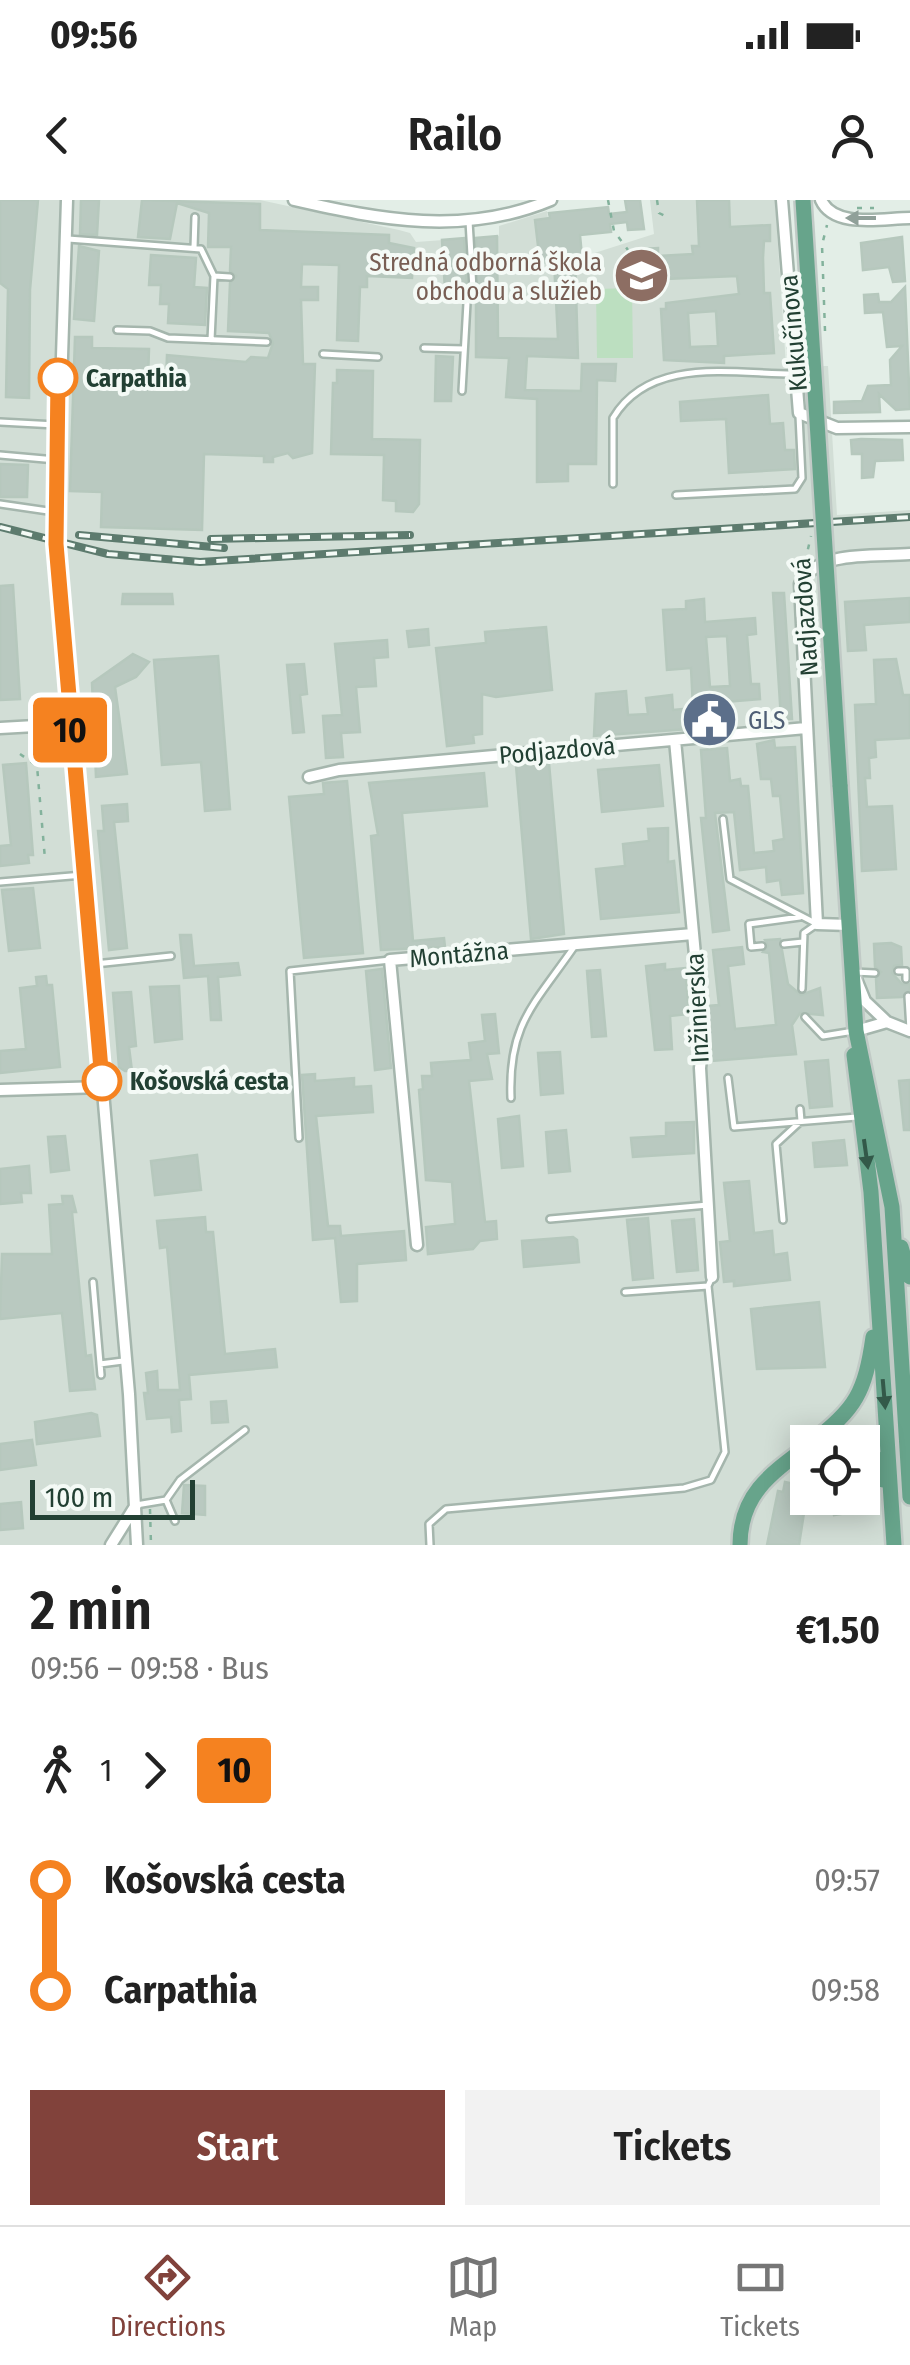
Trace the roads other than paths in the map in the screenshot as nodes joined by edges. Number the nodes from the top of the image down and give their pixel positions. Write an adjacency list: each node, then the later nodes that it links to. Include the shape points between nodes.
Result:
1 (66, 200): 10 (street)
2 (294, 200): 9 (street, via 387,220)
3 (551, 200): 9 (street)
4 (782, 200): 21 (street, Kukučínova)
5 (803, 200): 44 (main road, Nadjazdová, bridge)
6 (821, 200): 8 (street, one-way to 6, via 843,218 830,214)
7 (194, 217): 11 (lane)
8 (910, 218)
9 (469, 221): 18 (lane, via 474,288)
10 (65, 238): 11 (lane); 25 (street)
11 (194, 248): 12 (lane, via 201,249)
12 (214, 276): 13 (lane); 15 (lane)
13 (230, 277)
14 (117, 330): 15 (lane)
15 (212, 340): 16 (lane)
16 (267, 342)
17 (424, 348): 18 (lane)
18 (464, 350): 22 (lane)
19 (322, 354): 20 (lane)
20 (378, 357)
21 (796, 374): 23 (street, Kukučínova); 29 (lane, via 684,373 647,385 613,418)
22 (462, 390)
23 (799, 413): 26 (street, Kukučínova, via 837,428); 30 (lane, via 802,478 795,489)
24 (0, 422): 25 (lane)
25 (56, 425): 28 (street)
26 (910, 426)
27 (0, 455): 28 (lane)
28 (56, 460): 32 (street)
29 (613, 484)
30 (676, 495)
31 (0, 504): 32 (lane)
32 (56, 512): 34 (street)
33 (910, 554): 36 (street, via 830,561 802,577)
34 (70, 724): 35 (street); 40 (street)
35 (0, 728)
36 (806, 728): 37 (street, Podjazdová); 43 (street)
37 (676, 740): 38 (street, Podjazdová); 45 (street, Inžinierska)
38 (310, 778)
39 (723, 818): 42 (lane, via 730,879)
40 (84, 875): 41 (lane); 52 (street)
41 (0, 882)
42 (803, 917): 43 (lane); 49 (lane, via 749,924 751,947)
43 (817, 924): 44 (street); 46 (lane)
44 (849, 925): 53 (main road, Nadjazdová)
45 (694, 934): 47 (street, Montážna); 69 (street, Inžinierska)
46 (803, 942): 48 (lane); 55 (lane)
47 (575, 944): 51 (street, Montážna); 64 (lane, via 519,1027 509,1056)
48 (784, 944)
49 (762, 946)
50 (171, 956): 52 (lane)
51 (390, 960): 68 (lane, via 290,971); 73 (street, Montážna)
52 (92, 964): 62 (street)
53 (852, 972): 54 (lane); 58 (street, via 865,1001); 60 (main road, Nadjazdová)
54 (876, 973)
55 (802, 989)
56 (908, 996): 59 (lane)
57 (805, 1017): 60 (lane, via 823,1036)
58 (887, 1022): 59 (street); 60 (street)
59 (910, 1030)
60 (856, 1031): 66 (main road, Nadjazdová, via 853,1072)
61 (728, 1078): 67 (lane, via 734,1127)
62 (102, 1087): 63 (street); 79 (street)
63 (0, 1090)
64 (510, 1098)
65 (800, 1108): 67 (lane)
66 (868, 1116): 67 (lane); 70 (main road, Nadjazdová); 78 (main road, Nadjazdová, one-way to 78)
67 (801, 1121): 72 (lane, via 776,1144)
68 (299, 1138)
69 (710, 1205): 71 (lane); 76 (street, Inžinierska)
70 (892, 1206): 74 (main road); 85 (main road, Nadjazdová)
71 (550, 1219)
72 (783, 1220)
73 (417, 1245)
74 (910, 1277)
75 (93, 1282): 80 (lane)
76 (710, 1282): 77 (lane); 95 (lane, via 725,1452 710,1480 684,1488 446,1508 429,1524)
77 (625, 1292)
78 (877, 1308): 82 (main road, via 859,1397); 90 (main road, Nadjazdová, one-way to 90)
79 (126, 1361): 80 (lane); 91 (street)
80 (100, 1364): 81 (lane)
81 (101, 1375)
82 (835, 1425)
83 (910, 1426): 85 (main road)
84 (245, 1430): 89 (lane, via 180,1480)
85 (907, 1450): 88 (main road, Nadjazdová)
86 (790, 1462): 96 (main road, via 752,1493)
87 (880, 1471): 90 (main road)
88 (910, 1498)
89 (166, 1500): 91 (lane); 92 (lane)
90 (890, 1502): 97 (main road, Nadjazdová)
91 (136, 1504): 93 (street); 94 (street)
92 (174, 1520)
93 (111, 1545)
94 (137, 1545)
95 (430, 1545)
96 (740, 1545)
97 (894, 1545)

